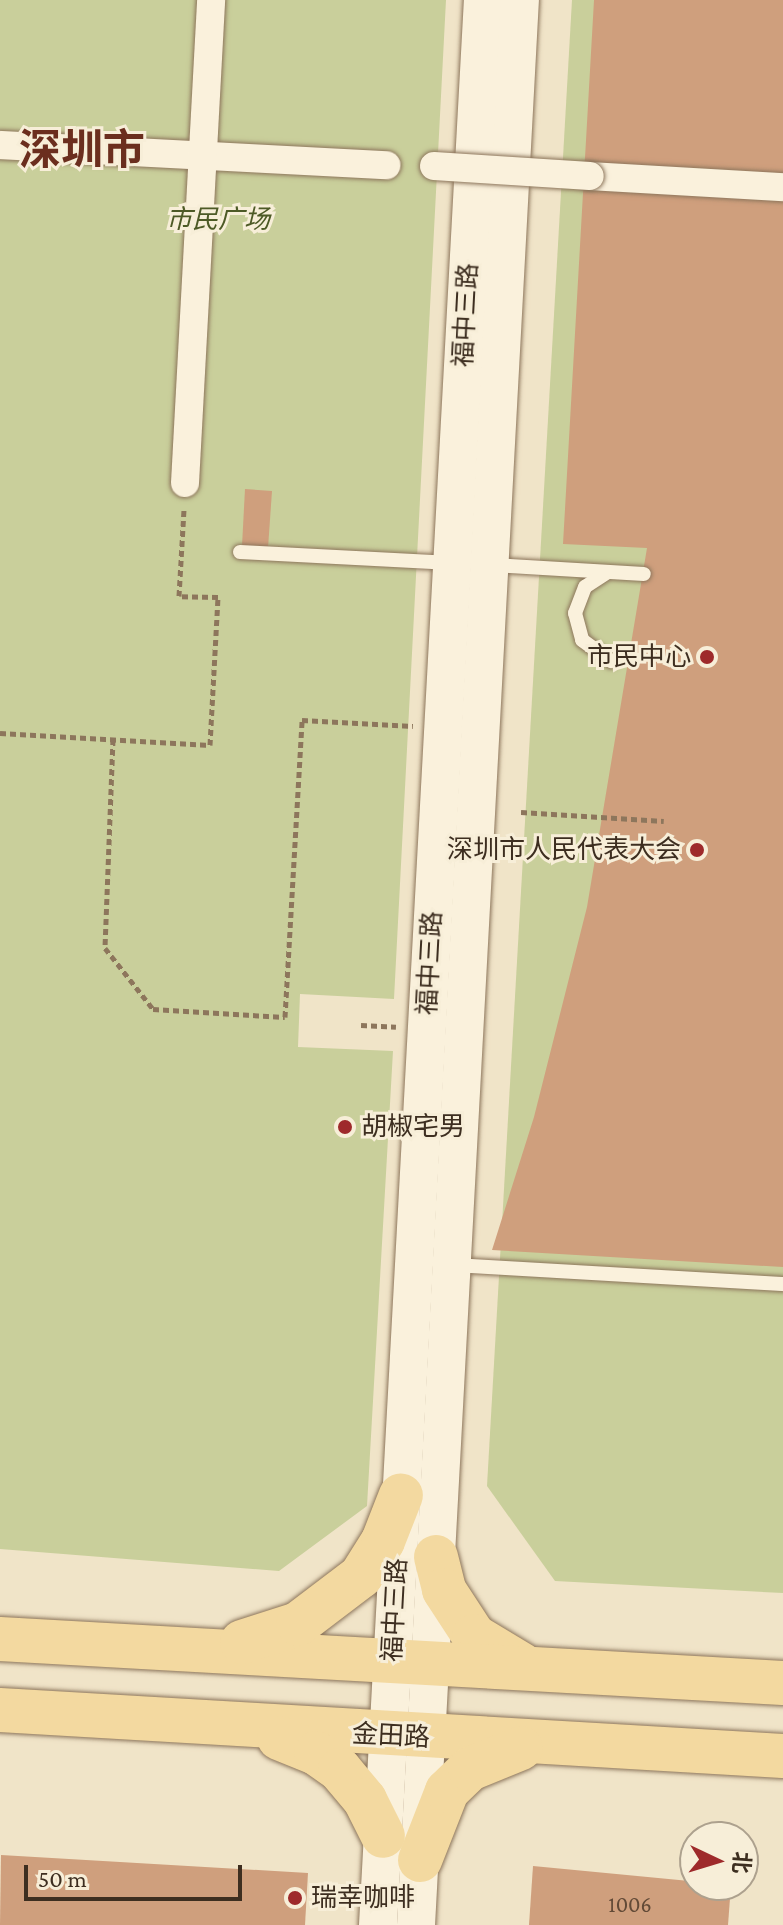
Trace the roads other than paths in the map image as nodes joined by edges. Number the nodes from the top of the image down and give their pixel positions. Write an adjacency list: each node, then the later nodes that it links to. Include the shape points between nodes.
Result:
1 (211, 0): 5 (street)
2 (483, 0): 11 (street, 福中三路)
3 (520, 0): 11 (street, 福中三路)
4 (0, 145): 5 (street)
5 (202, 155): 6 (street); 9 (street)
6 (386, 165)
7 (434, 166): 8 (street, bridge)
8 (783, 187)
9 (185, 483)
10 (240, 552): 11 (lane)
11 (471, 564): 12 (lane); 15 (street, 福中三路); 17 (street, 福中三路)
12 (609, 572): 13 (lane); 14 (lane, via 585,587 575,613 582,640)
13 (644, 574)
14 (611, 661)
15 (452, 1265): 16 (lane); 18 (street, 福中三路)
16 (783, 1284)
17 (401, 1495): 22 (main road, via 383,1541 361,1576 334,1601 298,1624); 23 (street, 福中三路)
18 (436, 1557): 23 (street, 福中三路); 24 (main road, via 444,1590 474,1636 498,1655)
19 (0, 1626): 21 (main road)
20 (0, 1639): 21 (main road)
21 (46, 1642): 22 (main road)
22 (201, 1650): 23 (main road)
23 (411, 1662): 24 (main road); 28 (street, 福中三路)
24 (531, 1669): 25 (main road)
25 (783, 1683)
26 (0, 1710): 27 (main road, 金田路)
27 (254, 1728): 28 (main road, 金田路); 31 (main road, via 327,1759 357,1789)
28 (407, 1736): 29 (main road, 金田路); 31 (street, 福中三路); 32 (street, 福中三路)
29 (540, 1743): 30 (main road, 金田路); 32 (main road, via 499,1754 459,1780 437,1812)
30 (783, 1756)
31 (383, 1836): 33 (street, 福中三路)
32 (420, 1860): 34 (street, 福中三路)
33 (378, 1925)
34 (416, 1925)

